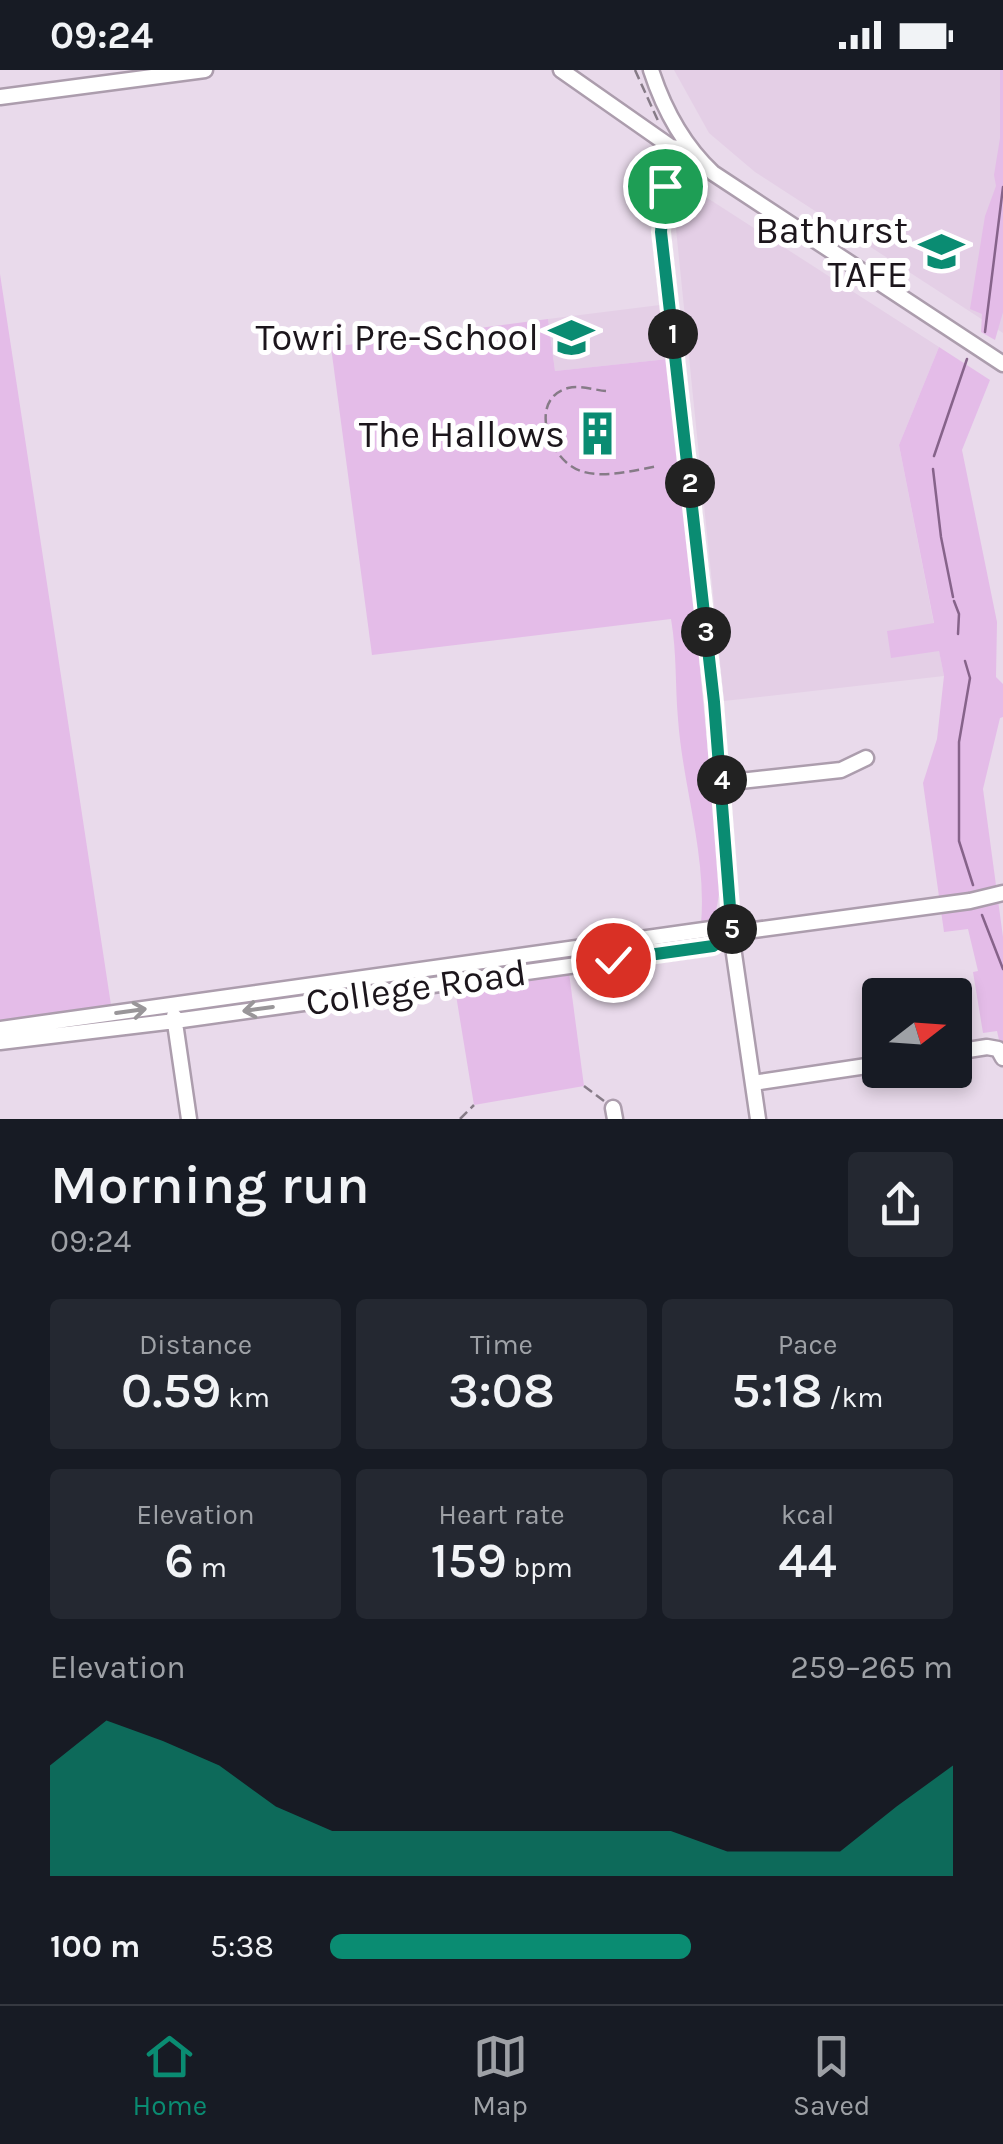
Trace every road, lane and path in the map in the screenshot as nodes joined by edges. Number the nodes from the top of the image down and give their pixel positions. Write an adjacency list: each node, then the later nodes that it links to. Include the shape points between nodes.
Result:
1 (205, 70): 4 (street)
2 (561, 70): 5 (street, via 671,147)
3 (651, 70): 5 (street)
4 (0, 97)
5 (688, 150): 6 (street, via 742,194); 10 (street, via 665,186 661,232)
6 (1003, 364)
7 (606, 391): 8 (path, via 564,388 552,397 548,442 564,463 583,472)
8 (658, 466)
9 (866, 758): 10 (street, via 842,770)
10 (722, 782): 12 (street)
11 (1003, 893): 12 (street, College Road)
12 (732, 933): 13 (street, College Road, via 711,928); 14 (street, College Road, one-way to 14, via 713,946); 21 (street)
13 (172, 1005): 14 (street); 15 (street, College Road, one-way to 13)
14 (174, 1021): 15 (street, College Road); 25 (street)
15 (96, 1023): 16 (street, College Road); 17 (street, College Road)
16 (0, 1029)
17 (0, 1042)
18 (972, 1052): 19 (street)
19 (999, 1053)
20 (862, 1067): 21 (street)
21 (754, 1084): 27 (street)
22 (584, 1086): 24 (path)
23 (474, 1105): 26 (path)
24 (614, 1113)
25 (189, 1119)
26 (460, 1119)
27 (758, 1119)

